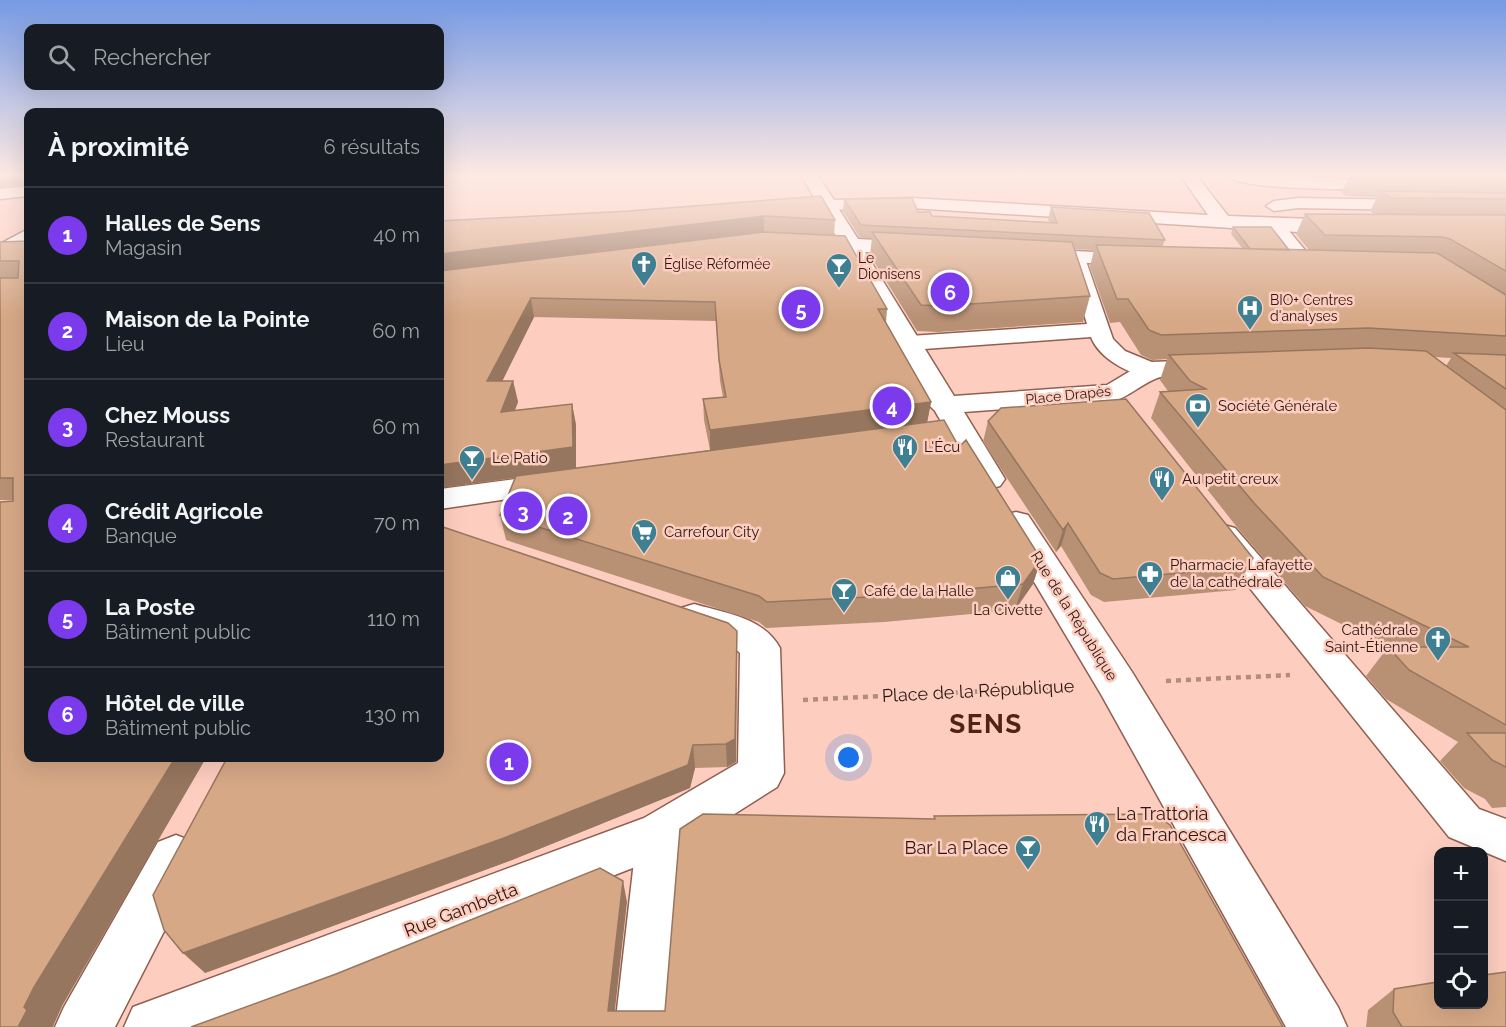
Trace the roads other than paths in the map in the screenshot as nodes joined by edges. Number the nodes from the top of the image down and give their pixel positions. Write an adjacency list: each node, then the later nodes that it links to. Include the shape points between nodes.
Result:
1 (838, 224): 7 (street, Rue de la République)
2 (1280, 224): 15 (street)
3 (1351, 224): 4 (street)
4 (1369, 226)
5 (24, 238): 10 (street)
6 (787, 242): 7 (street)
7 (850, 244): 8 (street); 18 (street, Rue de la République)
8 (936, 249)
9 (24, 250): 10 (street)
10 (1, 252)
11 (1017, 254): 12 (street)
12 (1075, 258): 13 (street); 17 (street)
13 (1162, 261)
14 (1285, 264): 15 (street)
15 (1307, 265): 16 (street)
16 (1330, 266)
17 (1099, 330): 18 (street); 20 (street, via 1117,356)
18 (910, 343): 21 (street, Rue de la République)
19 (1235, 367): 20 (street)
20 (1151, 370): 21 (street, Place Drapès, via 1122,403)
21 (944, 423): 32 (street, Rue de la République, via 1116,684)
22 (583, 480): 23 (street)
23 (444, 498)
24 (1206, 511): 28 (street, via 1464,823)
25 (667, 609): 27 (street, Rue Gambetta, via 744,634 760,648 761,773)
26 (197, 820): 29 (street)
27 (658, 835): 30 (street, Rue Gambetta); 31 (street)
28 (1506, 840)
29 (84, 1027)
30 (153, 1027)
31 (641, 1027)
32 (1318, 1027)

